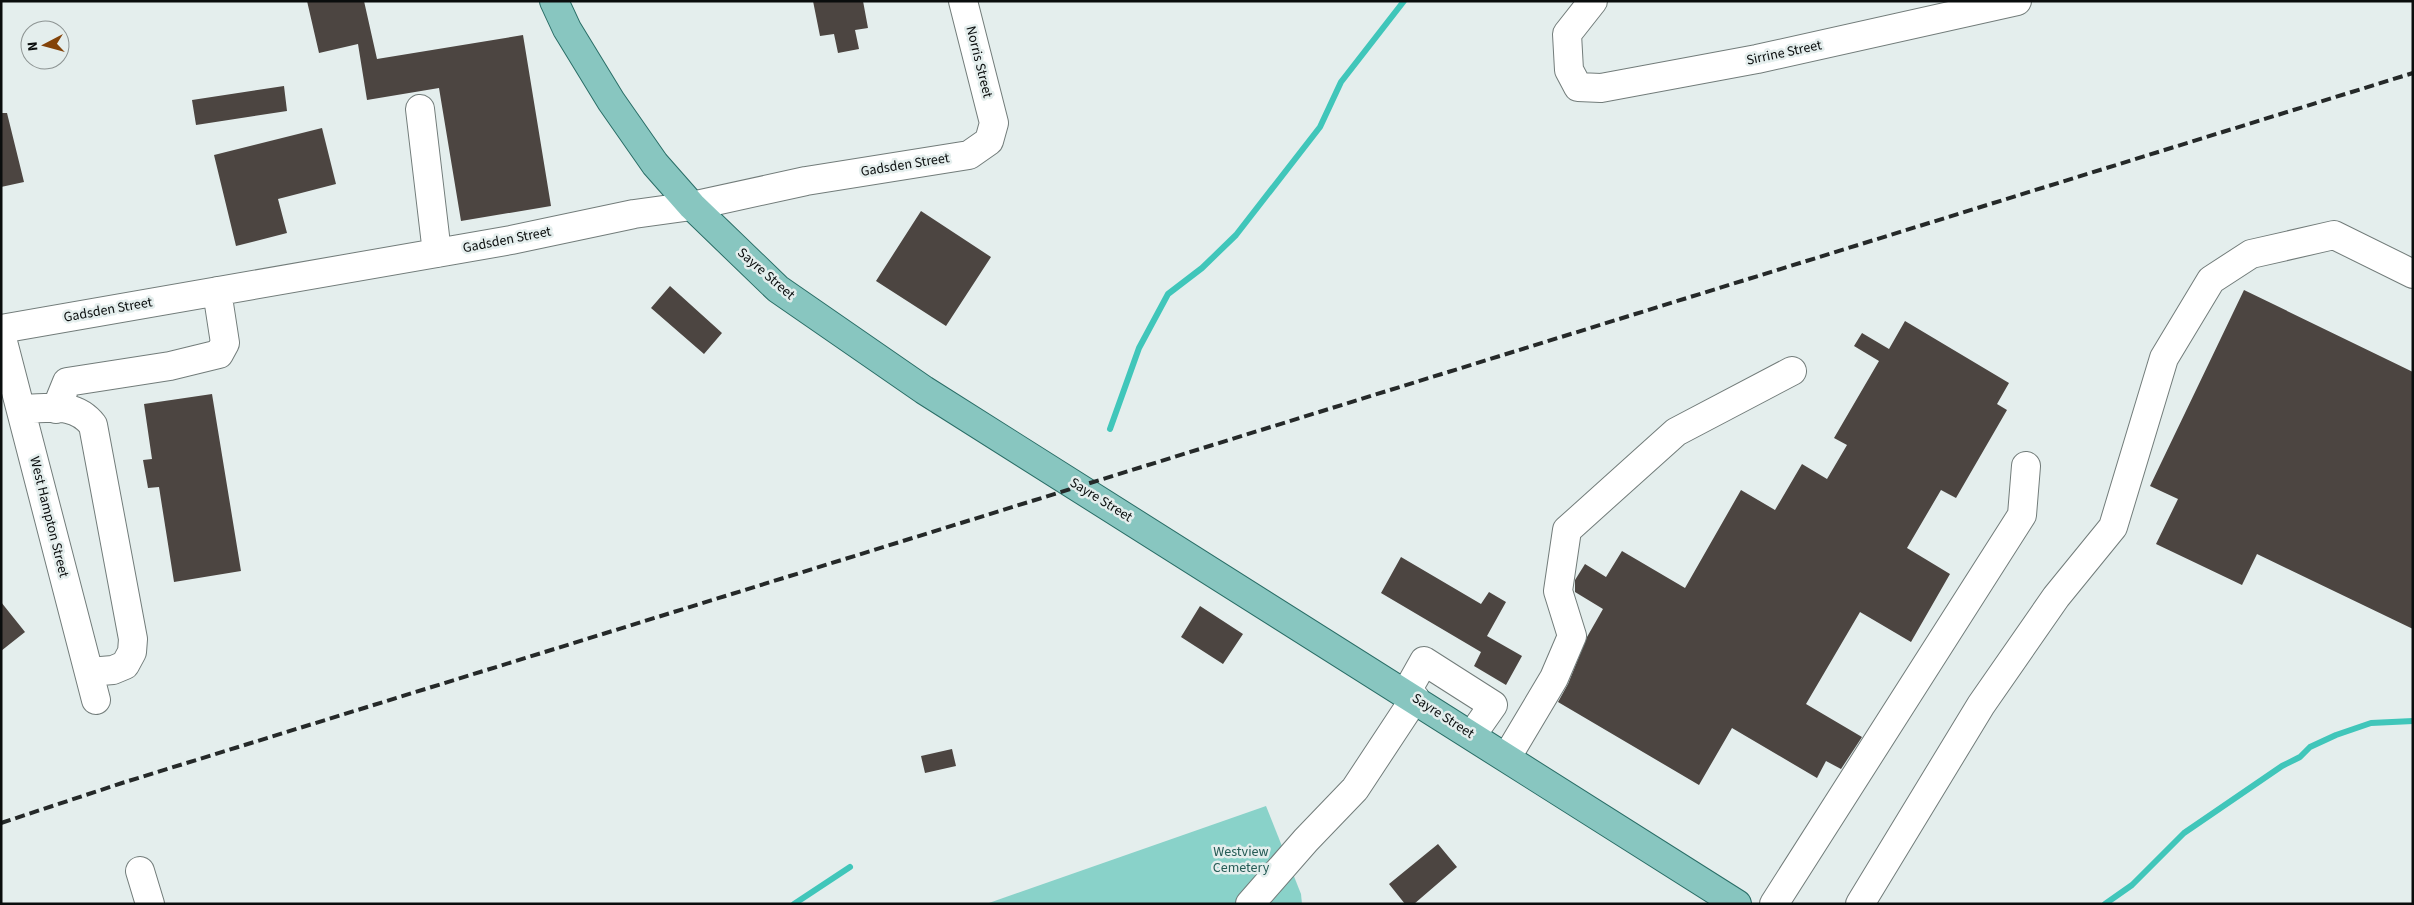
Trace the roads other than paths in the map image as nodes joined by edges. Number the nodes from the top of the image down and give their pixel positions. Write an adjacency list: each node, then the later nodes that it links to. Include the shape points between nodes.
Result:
1 (554, 1): 7 (main road, Sayre Street, via 567,29 611,101 655,164)
2 (963, 1): 6 (street, Norris Street)
3 (1593, 1): 4 (street, Sirrine Street, via 1568,34 1569,70 1578,87 1601,88 1757,59)
4 (2017, 1)
5 (420, 109): 8 (street)
6 (994, 123): 7 (street, Gadsden Street, via 989,141 969,155 806,181)
7 (692, 206): 8 (street, Gadsden Street); 18 (main road, Sayre Street, via 778,289 924,390)
8 (437, 252): 10 (street, Gadsden Street)
9 (2413, 274): 27 (street, via 2334,235 2251,254 2211,280 2164,358 2113,527 2056,597 1981,705)
10 (217, 291): 11 (street, Gadsden Street); 15 (street, via 225,343 219,354 170,366 68,382)
11 (1, 328)
12 (1, 334): 14 (street, West Hampton Street)
13 (1792, 372): 21 (street, via 1676,432 1567,530 1558,591 1572,636 1554,678)
14 (21, 409): 15 (street); 17 (street, West Hampton Street)
15 (56, 409): 17 (street, via 71,408 84,414 93,425 133,639 132,652 125,665)
16 (2026, 466): 26 (street, via 2022,515)
17 (89, 672): 19 (street, West Hampton Street)
18 (1410, 695): 20 (main road, Sayre Street); 20 (street, via 1424,661 1493,705); 24 (street, via 1355,789)
19 (96, 700)
20 (1472, 735): 21 (main road, Sayre Street)
21 (1507, 757): 25 (main road, Sayre Street)
22 (140, 871): 23 (street)
23 (150, 904)
24 (1250, 904)
25 (1737, 904)
26 (1774, 904)
27 (1860, 904)

